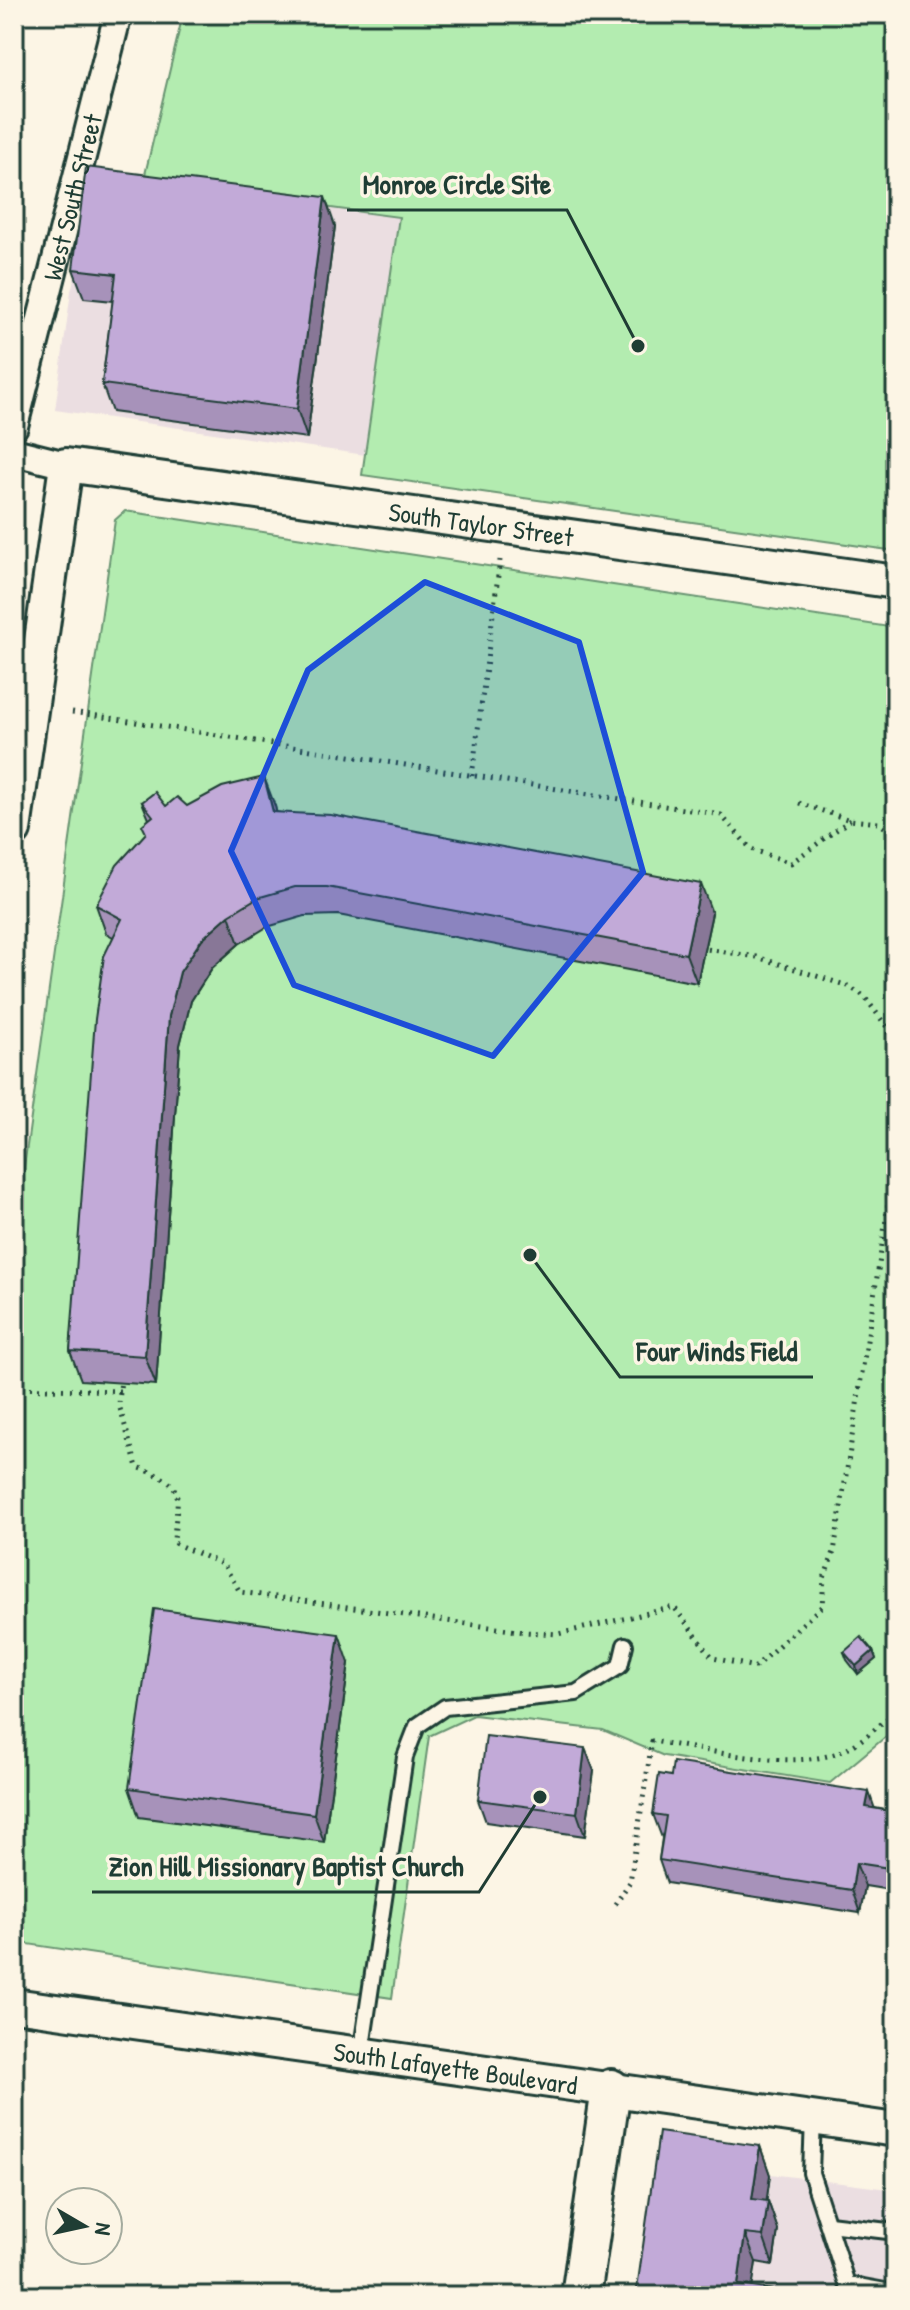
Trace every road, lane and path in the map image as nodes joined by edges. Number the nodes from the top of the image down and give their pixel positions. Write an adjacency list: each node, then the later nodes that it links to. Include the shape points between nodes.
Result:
1 (118, 14): 2 (street, West South Street)
2 (14, 426)
3 (14, 452): 4 (street)
4 (66, 465): 6 (street, South Taylor Street); 11 (street)
5 (500, 560): 8 (path)
6 (896, 582)
7 (72, 712): 8 (path)
8 (472, 776): 10 (path, via 721,815 751,849 791,863)
9 (799, 803): 10 (path)
10 (850, 820): 12 (path, via 879,823)
11 (14, 830)
12 (896, 836)
13 (696, 947): 14 (path, via 757,957 848,986 864,996 887,1027)
14 (896, 1062)
15 (896, 1131): 16 (path)
16 (894, 1170): 19 (path, via 822,1606 755,1667 713,1658 674,1607 558,1634 240,1592 224,1565 174,1543 177,1492 169,1480 137,1467 119,1405)
17 (121, 1366): 19 (path)
18 (14, 1388): 19 (path)
19 (120, 1391)
20 (625, 1645): 24 (lane, via 620,1666 576,1693 445,1707 417,1726 405,1757)
21 (896, 1712): 22 (path, via 847,1749 810,1760 652,1741 630,1882)
22 (615, 1904)
23 (14, 2005): 24 (street, South Lafayette Boulevard)
24 (361, 2054): 25 (street, South Lafayette Boulevard)
25 (611, 2089): 26 (street, South Lafayette Boulevard); 31 (main road)
26 (813, 2118): 27 (street, South Lafayette Boulevard); 28 (lane, via 811,2173)
27 (896, 2130)
28 (829, 2224): 29 (lane); 30 (lane, via 847,2284)
29 (896, 2232)
30 (896, 2293)
31 (581, 2296)

